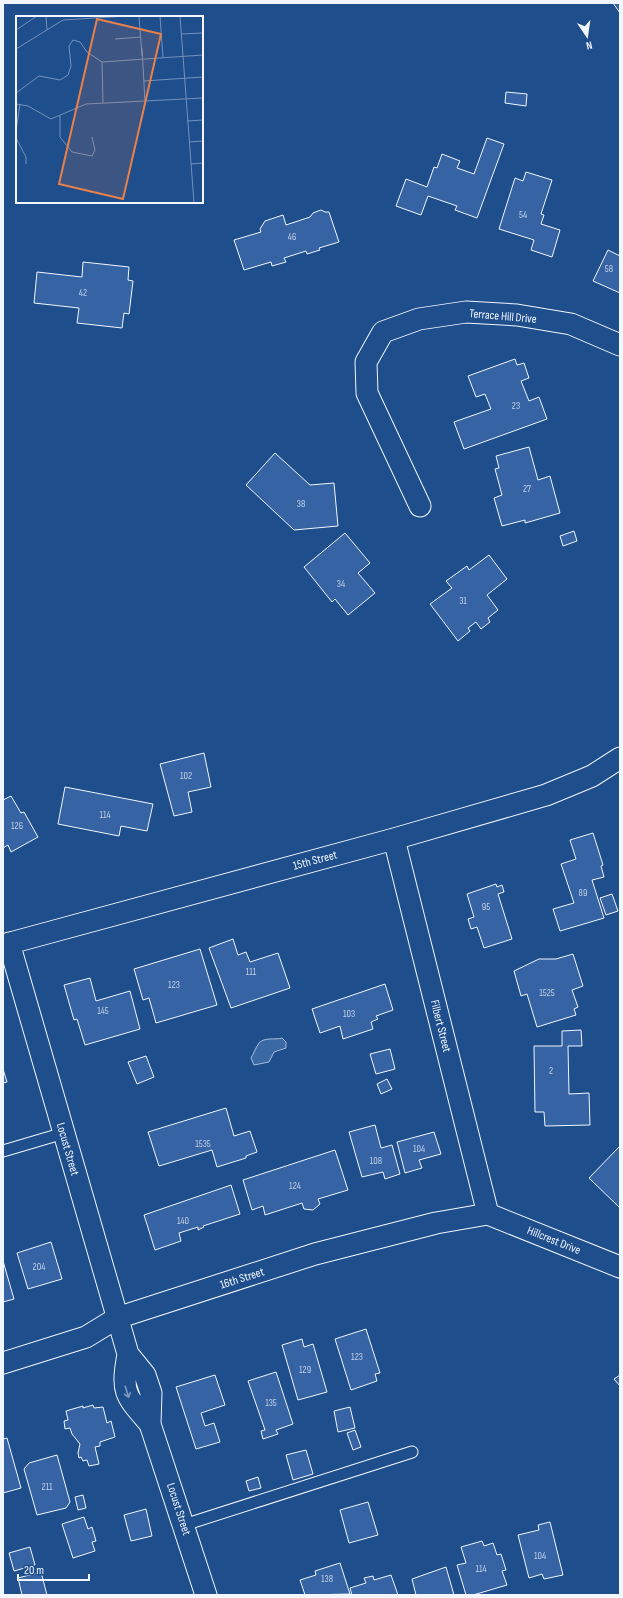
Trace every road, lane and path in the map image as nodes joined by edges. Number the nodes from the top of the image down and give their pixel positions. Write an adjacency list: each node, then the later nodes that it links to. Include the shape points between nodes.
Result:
1 (620, 345): 2 (street, Terrace Hill Drive, via 571,324 517,315 466,312 419,319 383,332 366,362 367,393)
2 (420, 506)
3 (620, 758): 4 (street, 15th Street, via 592,776 546,795)
4 (394, 839): 5 (street, 15th Street); 8 (street, Filbert Street)
5 (6, 944): 6 (street, Locust Street)
6 (64, 1133): 7 (lane); 10 (street, Locust Street)
7 (3, 1151)
8 (488, 1214): 9 (street, Hillcrest Drive); 10 (street, 16th Street, via 436,1223 315,1254)
9 (620, 1267)
10 (117, 1318): 11 (street, 16th Street, via 86,1337); 13 (street, Locust Street, via 128,1354 124,1381 128,1394 150,1424)
11 (3, 1363)
12 (412, 1452): 13 (lane)
13 (184, 1525): 14 (street, Locust Street)
14 (206, 1595)

